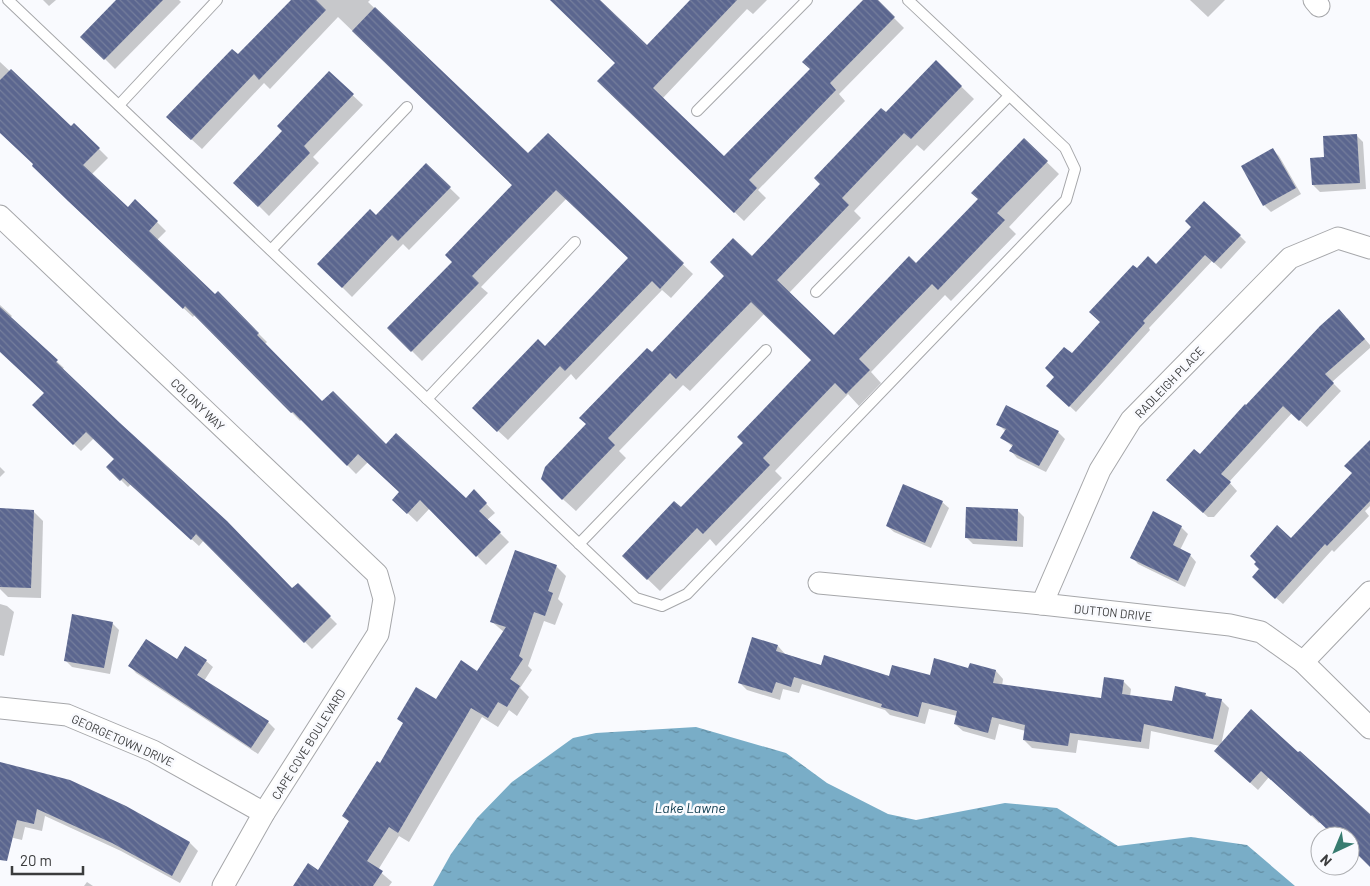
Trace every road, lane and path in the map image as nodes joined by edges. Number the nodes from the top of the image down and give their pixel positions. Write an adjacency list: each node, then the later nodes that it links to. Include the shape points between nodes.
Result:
1 (8, 0): 6 (lane)
2 (217, 0): 6 (lane)
3 (807, 0): 8 (lane)
4 (908, 0): 5 (lane)
5 (1010, 96): 13 (lane); 16 (lane, via 1065,148 1075,169 1066,200 729,552 687,594 662,606 636,598)
6 (119, 105): 12 (lane)
7 (407, 107): 12 (lane)
8 (697, 112)
9 (0, 216): 19 (street, COLONY WAY, via 377,574)
10 (574, 242): 15 (lane)
11 (1370, 248): 20 (street, RADLEIGH PLACE, via 1338,238 1290,258 1131,420 1100,470)
12 (271, 250): 15 (lane)
13 (816, 292)
14 (766, 350): 16 (lane)
15 (427, 399): 16 (lane)
16 (579, 544)
17 (819, 583): 20 (street, DUTTON DRIVE)
18 (1370, 592): 21 (street)
19 (384, 599): 24 (street, CAPE COVE BOULEVARD, via 378,634)
20 (1042, 604): 21 (street, DUTTON DRIVE, via 1230,625 1261,632)
21 (1303, 662): 23 (street, DUTTON DRIVE)
22 (0, 708): 24 (street, GEORGETOWN DRIVE, via 67,715 153,751)
23 (1370, 728)
24 (264, 813): 25 (street, CAPE COVE BOULEVARD)
25 (224, 886)

